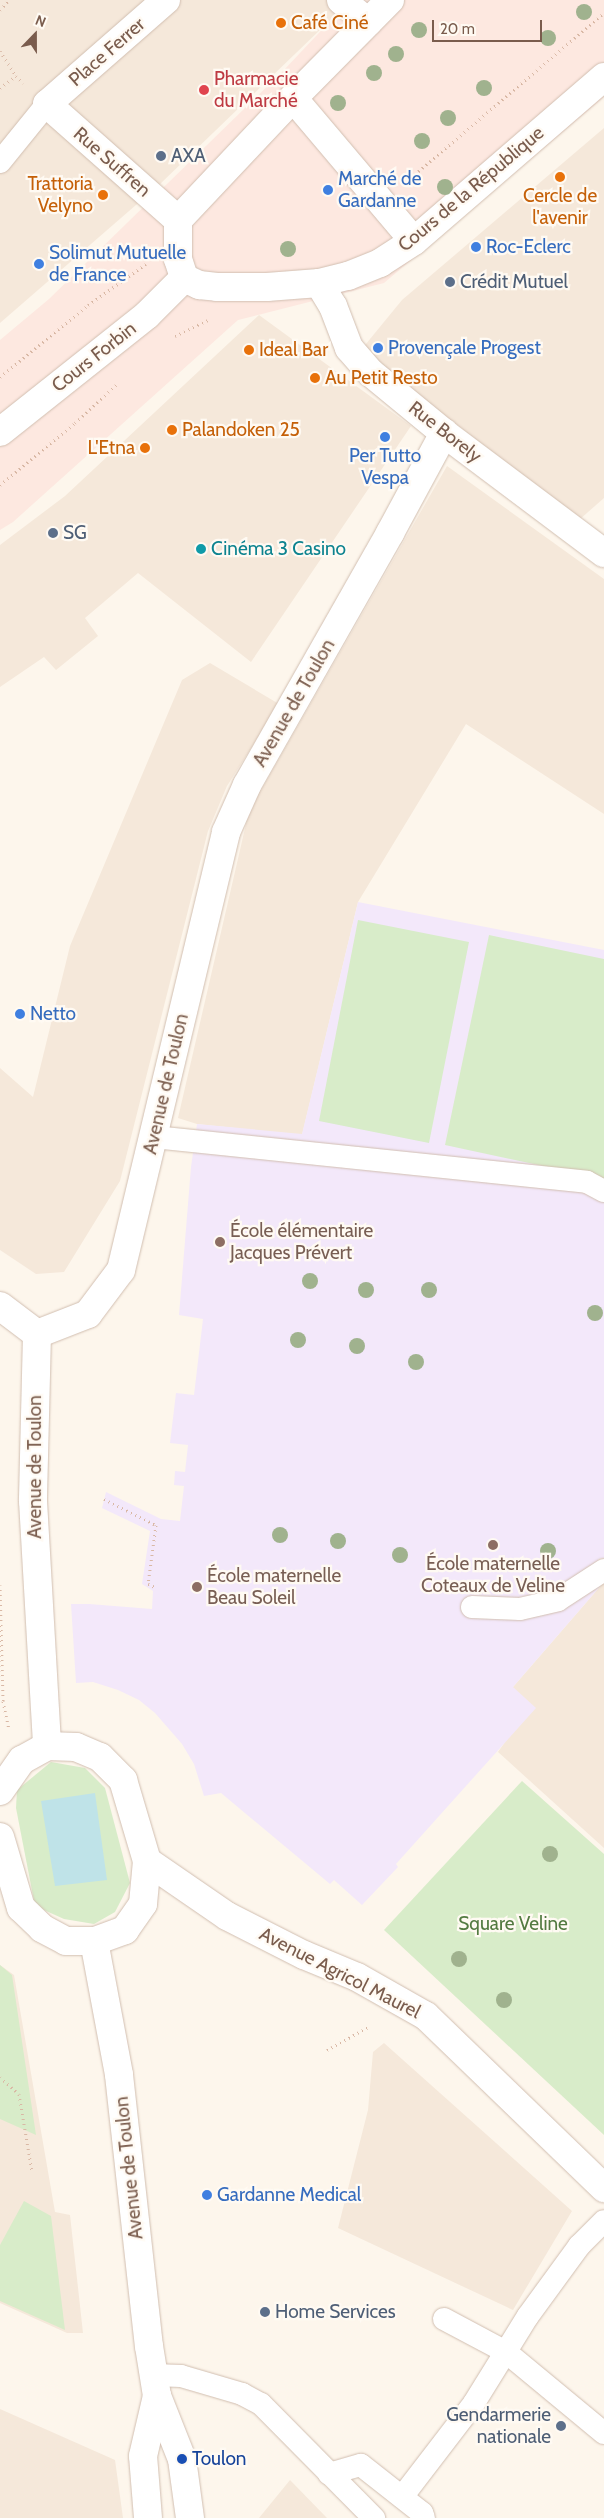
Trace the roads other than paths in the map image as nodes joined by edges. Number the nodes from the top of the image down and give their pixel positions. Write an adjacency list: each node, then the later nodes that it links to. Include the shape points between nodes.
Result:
1 (166, 0): 7 (street, Place Ferrer)
2 (341, 0): 4 (street)
3 (390, 0): 4 (street)
4 (368, 22): 6 (street)
5 (604, 77): 10 (street, Cours de la République)
6 (293, 98): 9 (street); 10 (street)
7 (47, 104): 8 (lane); 9 (street, Rue Suffren)
8 (0, 162)
9 (178, 220): 11 (street)
10 (414, 241): 12 (street, Cours de la République, via 380,263)
11 (181, 266): 12 (street, Cours de la République, via 200,285 267,287); 13 (street, Cours Forbin, via 147,315)
12 (319, 283): 14 (street, Rue Borely, via 333,306 349,348 371,373)
13 (0, 432)
14 (444, 433): 15 (street, Rue Borely); 16 (street, Avenue de Toulon, via 247,785 226,832)
15 (602, 546)
16 (154, 1136): 17 (lane, via 587,1182); 19 (street, Avenue de Toulon, via 121,1270 88,1314)
17 (604, 1191)
18 (0, 1306): 19 (street)
19 (37, 1334): 22 (street, Avenue de Toulon, via 33,1500)
20 (604, 1570): 21 (lane, via 558,1600 520,1609)
21 (472, 1607)
22 (47, 1746): 23 (street, via 22,1760); 25 (street, via 76,1747 100,1757 123,1780)
23 (0, 1789)
24 (0, 1837): 26 (street, via 20,1908 42,1928 66,1941)
25 (147, 1861): 26 (street, via 143,1904 125,1930); 27 (street, Avenue Agricol Maurel, via 227,1916 304,1955 357,1977 426,2016)
26 (94, 1941): 31 (street, Avenue de Toulon, via 119,2075)
27 (604, 2188)
28 (604, 2221): 30 (lane, via 579,2246)
29 (444, 2319): 30 (lane)
30 (506, 2352): 32 (lane); 34 (lane, via 474,2403)
31 (156, 2386): 33 (lane, via 181,2376 242,2394 261,2404); 35 (street, Avenue de Toulon, via 143,2456); 36 (street, Avenue de Toulon, via 182,2459)
32 (604, 2433)
33 (329, 2474): 34 (lane, via 361,2465); 37 (lane)
34 (402, 2497): 38 (lane)
35 (148, 2518)
36 (190, 2518)
37 (374, 2518)
38 (424, 2518)

